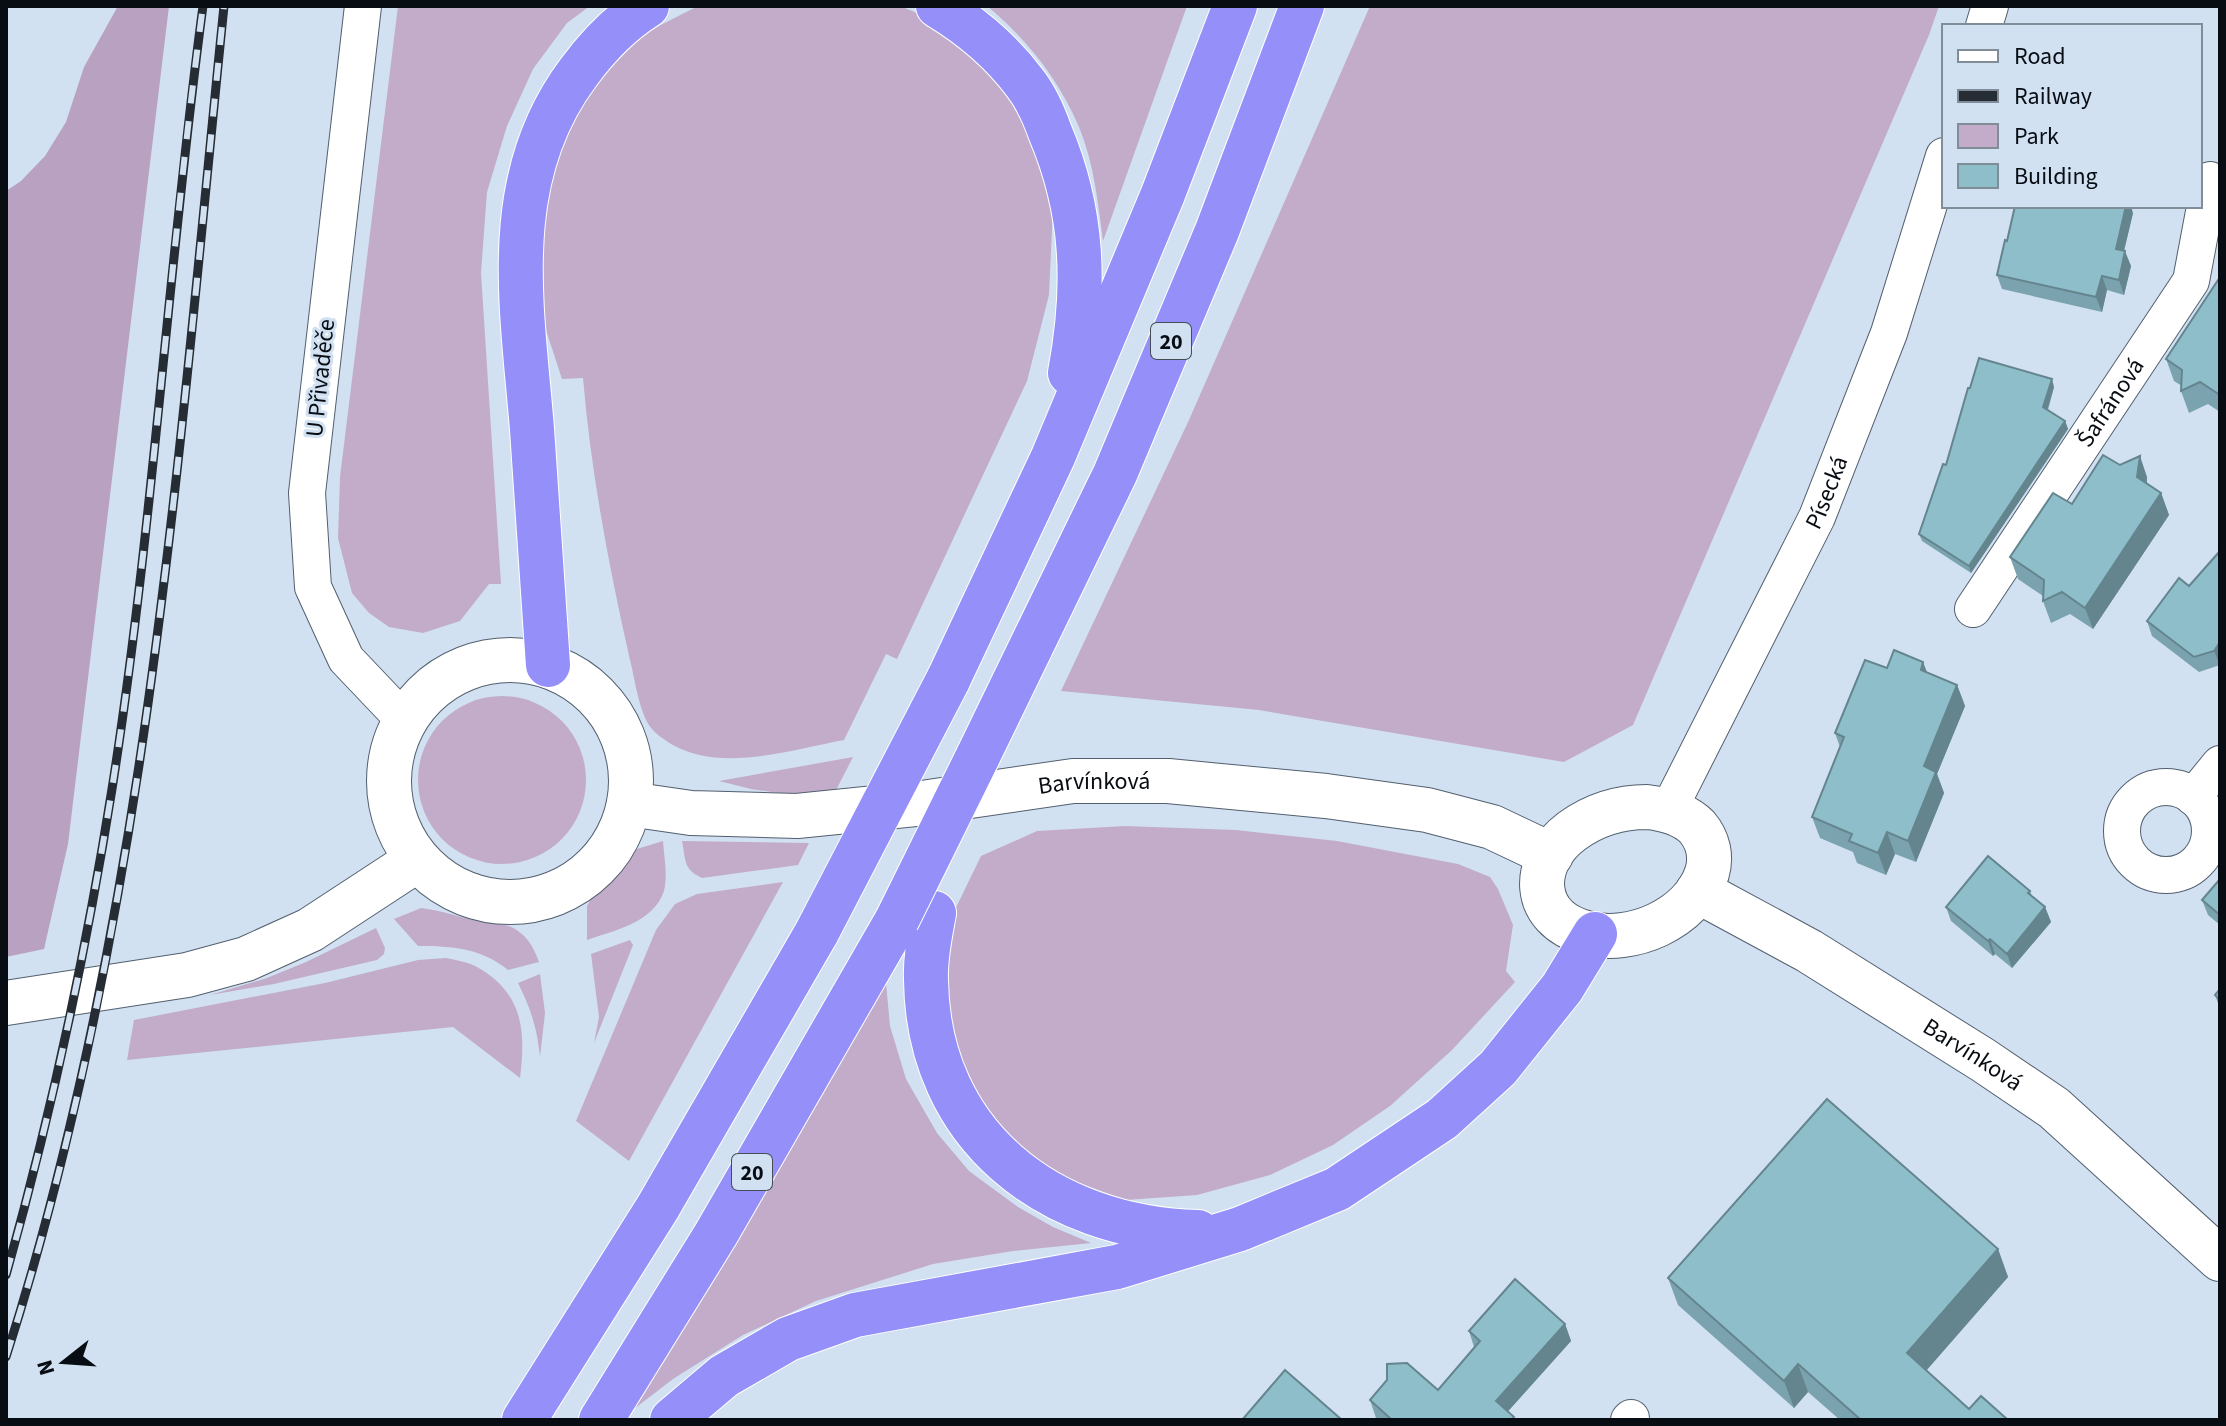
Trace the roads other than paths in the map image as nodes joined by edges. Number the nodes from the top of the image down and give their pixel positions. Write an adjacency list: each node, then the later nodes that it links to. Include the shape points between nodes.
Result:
1 (363, 6): 11 (street, U Přivaděče, via 307,493 313,587 346,659)
2 (647, 6): 10 (highway, via 611,34 565,90 546,125 523,203 519,271)
3 (938, 6): 8 (highway, via 981,36 1026,84 1070,188 1081,296)
4 (1235, 6): 8 (highway)
5 (1302, 6): 19 (highway, 20, bridge, via 1217,231 1115,474 977,758)
6 (1942, 162): 15 (street, Písecká, via 1889,333 1817,517)
7 (2210, 180): 9 (street, Šafránová, via 2191,281)
8 (1053, 457): 24 (highway, bridge, via 948,680 817,932 658,1207)
9 (1973, 609)
10 (548, 665): 11 (street, via 507,659 467,667 430,688); 14 (street, via 580,681 605,705 623,735 631,769)
11 (404, 720): 17 (street, via 391,755 388,792 397,828)
12 (2220, 764): 13 (street)
13 (2193, 797)
14 (629, 804): 16 (street, Barvínková, via 691,813 797,816 1073,781 1168,781 1427,810 1492,827); 17 (street, via 619,836 599,865 573,886 542,899 507,904 473,898 442,883)
15 (1668, 811): 16 (street, via 1634,808 1601,815 1569,833); 18 (street, via 1694,824 1707,841 1709,868)
16 (1551, 855): 20 (street, via 1541,881 1549,909 1569,927)
17 (417, 860): 21 (street, via 310,930 246,959 187,975)
18 (1698, 891): 20 (street, via 1675,915 1654,926 1622,935); 23 (street, Barvínková, via 1809,951 2054,1108)
19 (916, 916): 22 (highway, via 928,945 927,1010 944,1073 958,1103 997,1154 1049,1194 1109,1220 1174,1231); 25 (highway, 20)
20 (1595, 934): 22 (highway, via 1529,1031 1442,1119 1337,1189)
21 (6, 1003)
22 (1240, 1229): 26 (highway, via 1117,1267 855,1315 788,1339 724,1376)
23 (2220, 1259)
24 (524, 1420)
25 (601, 1420)
26 (672, 1420)

